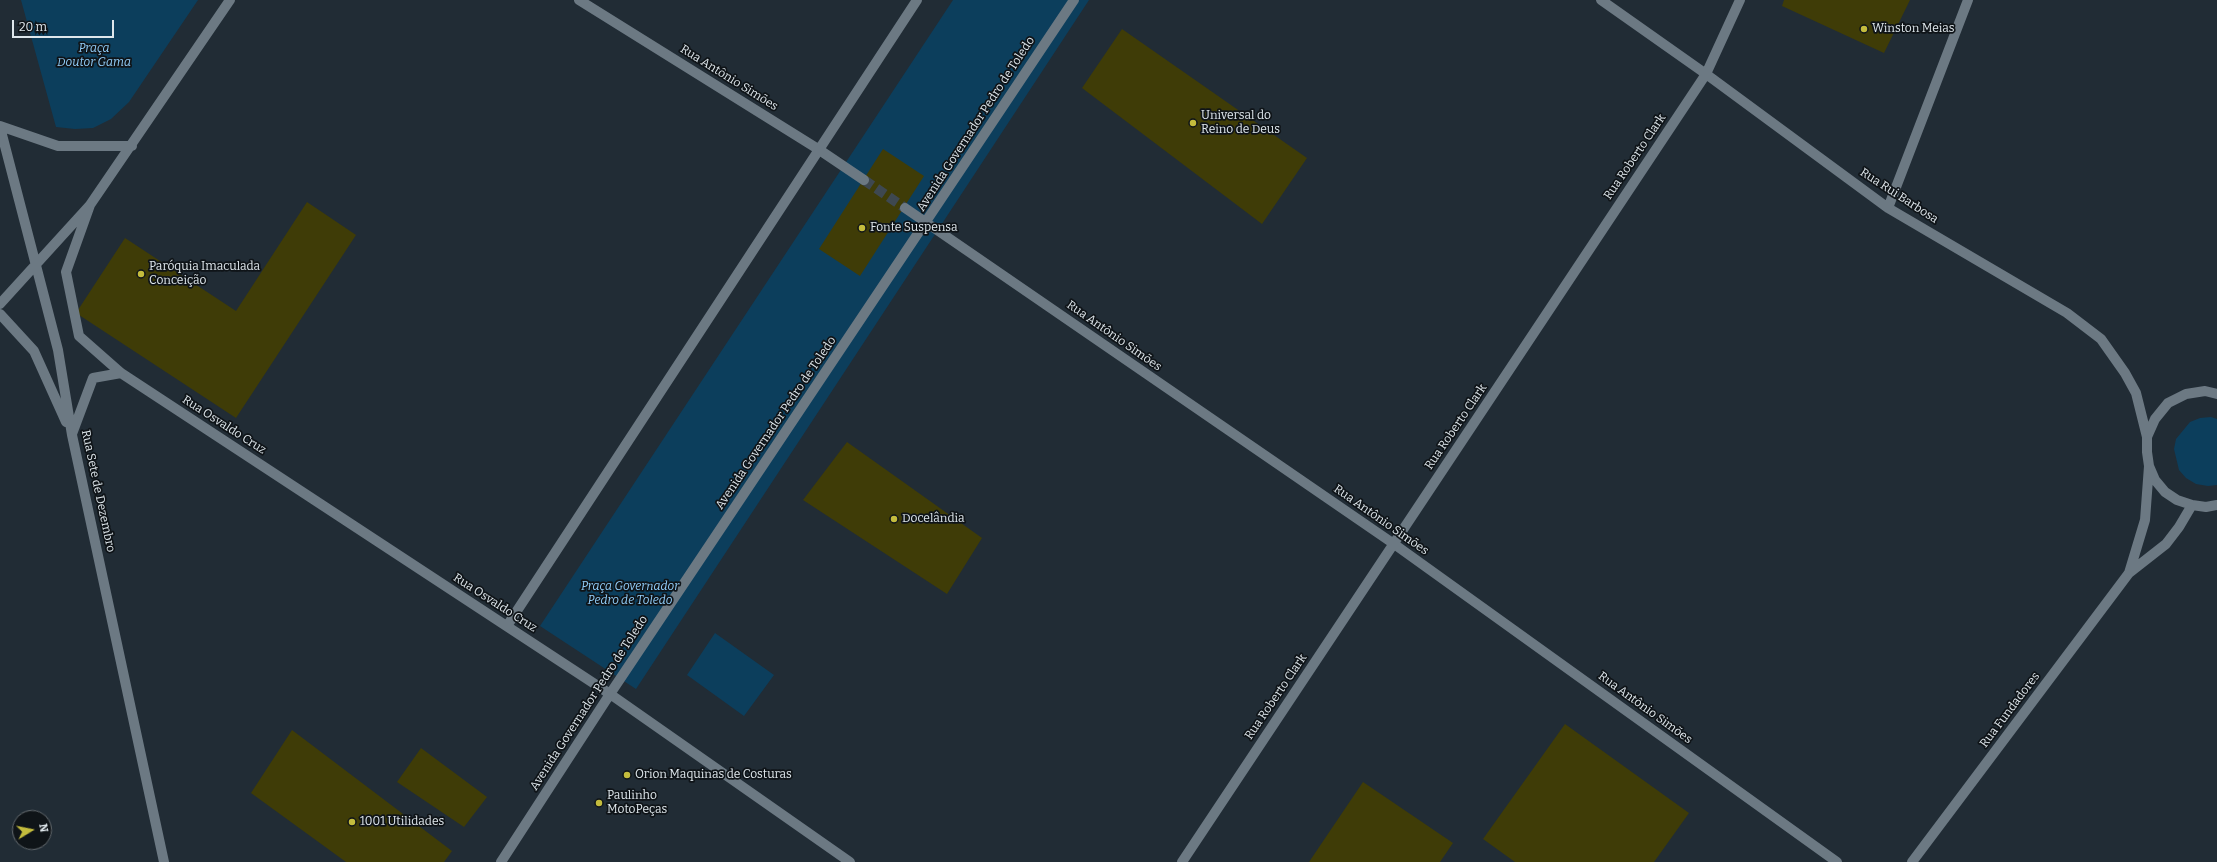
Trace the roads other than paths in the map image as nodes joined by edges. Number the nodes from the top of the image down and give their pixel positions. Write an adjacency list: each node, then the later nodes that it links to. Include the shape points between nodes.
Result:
1 (230, 0): 10 (street)
2 (579, 0): 11 (street, Rua Antônio Simões)
3 (917, 0): 11 (street)
4 (1074, 0): 16 (street, Avenida Governador Pedro de Toledo)
5 (1600, 0): 8 (street, Rua Rui Barbosa)
6 (1740, 0): 8 (street, Rua Roberto Clark)
7 (1968, 0): 15 (street)
8 (1706, 74): 15 (street, Rua Rui Barbosa); 27 (street, Rua Roberto Clark)
9 (0, 126): 10 (street, via 58,146); 17 (street, Rua Sete de Dezembro)
10 (132, 146): 13 (street)
11 (818, 149): 12 (street, Rua Antônio Simões); 29 (street)
12 (864, 180)
13 (90, 205): 17 (street); 20 (street, Rua Osvaldo Cruz, via 66,272 79,336)
14 (905, 208): 16 (street, Rua Antônio Simões)
15 (1888, 208): 23 (street, Rua Rui Barbosa, via 2068,313 2101,339 2136,393)
16 (926, 222): 27 (street, Rua Antônio Simões); 30 (street, Avenida Governador Pedro de Toledo)
17 (36, 265): 18 (street); 22 (street, Rua Sete de Dezembro, via 58,350)
18 (0, 304)
19 (0, 314): 22 (street, via 34,351)
20 (121, 373): 22 (street, via 93,378); 29 (street, Rua Osvaldo Cruz)
21 (2217, 394): 23 (street, via 2205,391 2186,394 2168,403 2155,419)
22 (72, 434): 31 (street, Rua Sete de Dezembro)
23 (2147, 437): 24 (street, via 2146,452)
24 (2149, 466): 25 (street, via 2165,492); 28 (street, Rua Fundadores, via 2145,520)
25 (2192, 505): 26 (street); 28 (street, Rua Fundadores, via 2166,544)
26 (2217, 505)
27 (1394, 544): 34 (street, Rua Roberto Clark); 35 (street, Rua Antônio Simões)
28 (2129, 573): 36 (street, Rua Fundadores)
29 (506, 626): 30 (street, Rua Osvaldo Cruz)
30 (610, 694): 32 (street, Avenida Governador Pedro de Toledo); 33 (street, Rua Osvaldo Cruz)
31 (164, 862)
32 (501, 862)
33 (850, 862)
34 (1182, 862)
35 (1837, 862)
36 (1912, 862)

